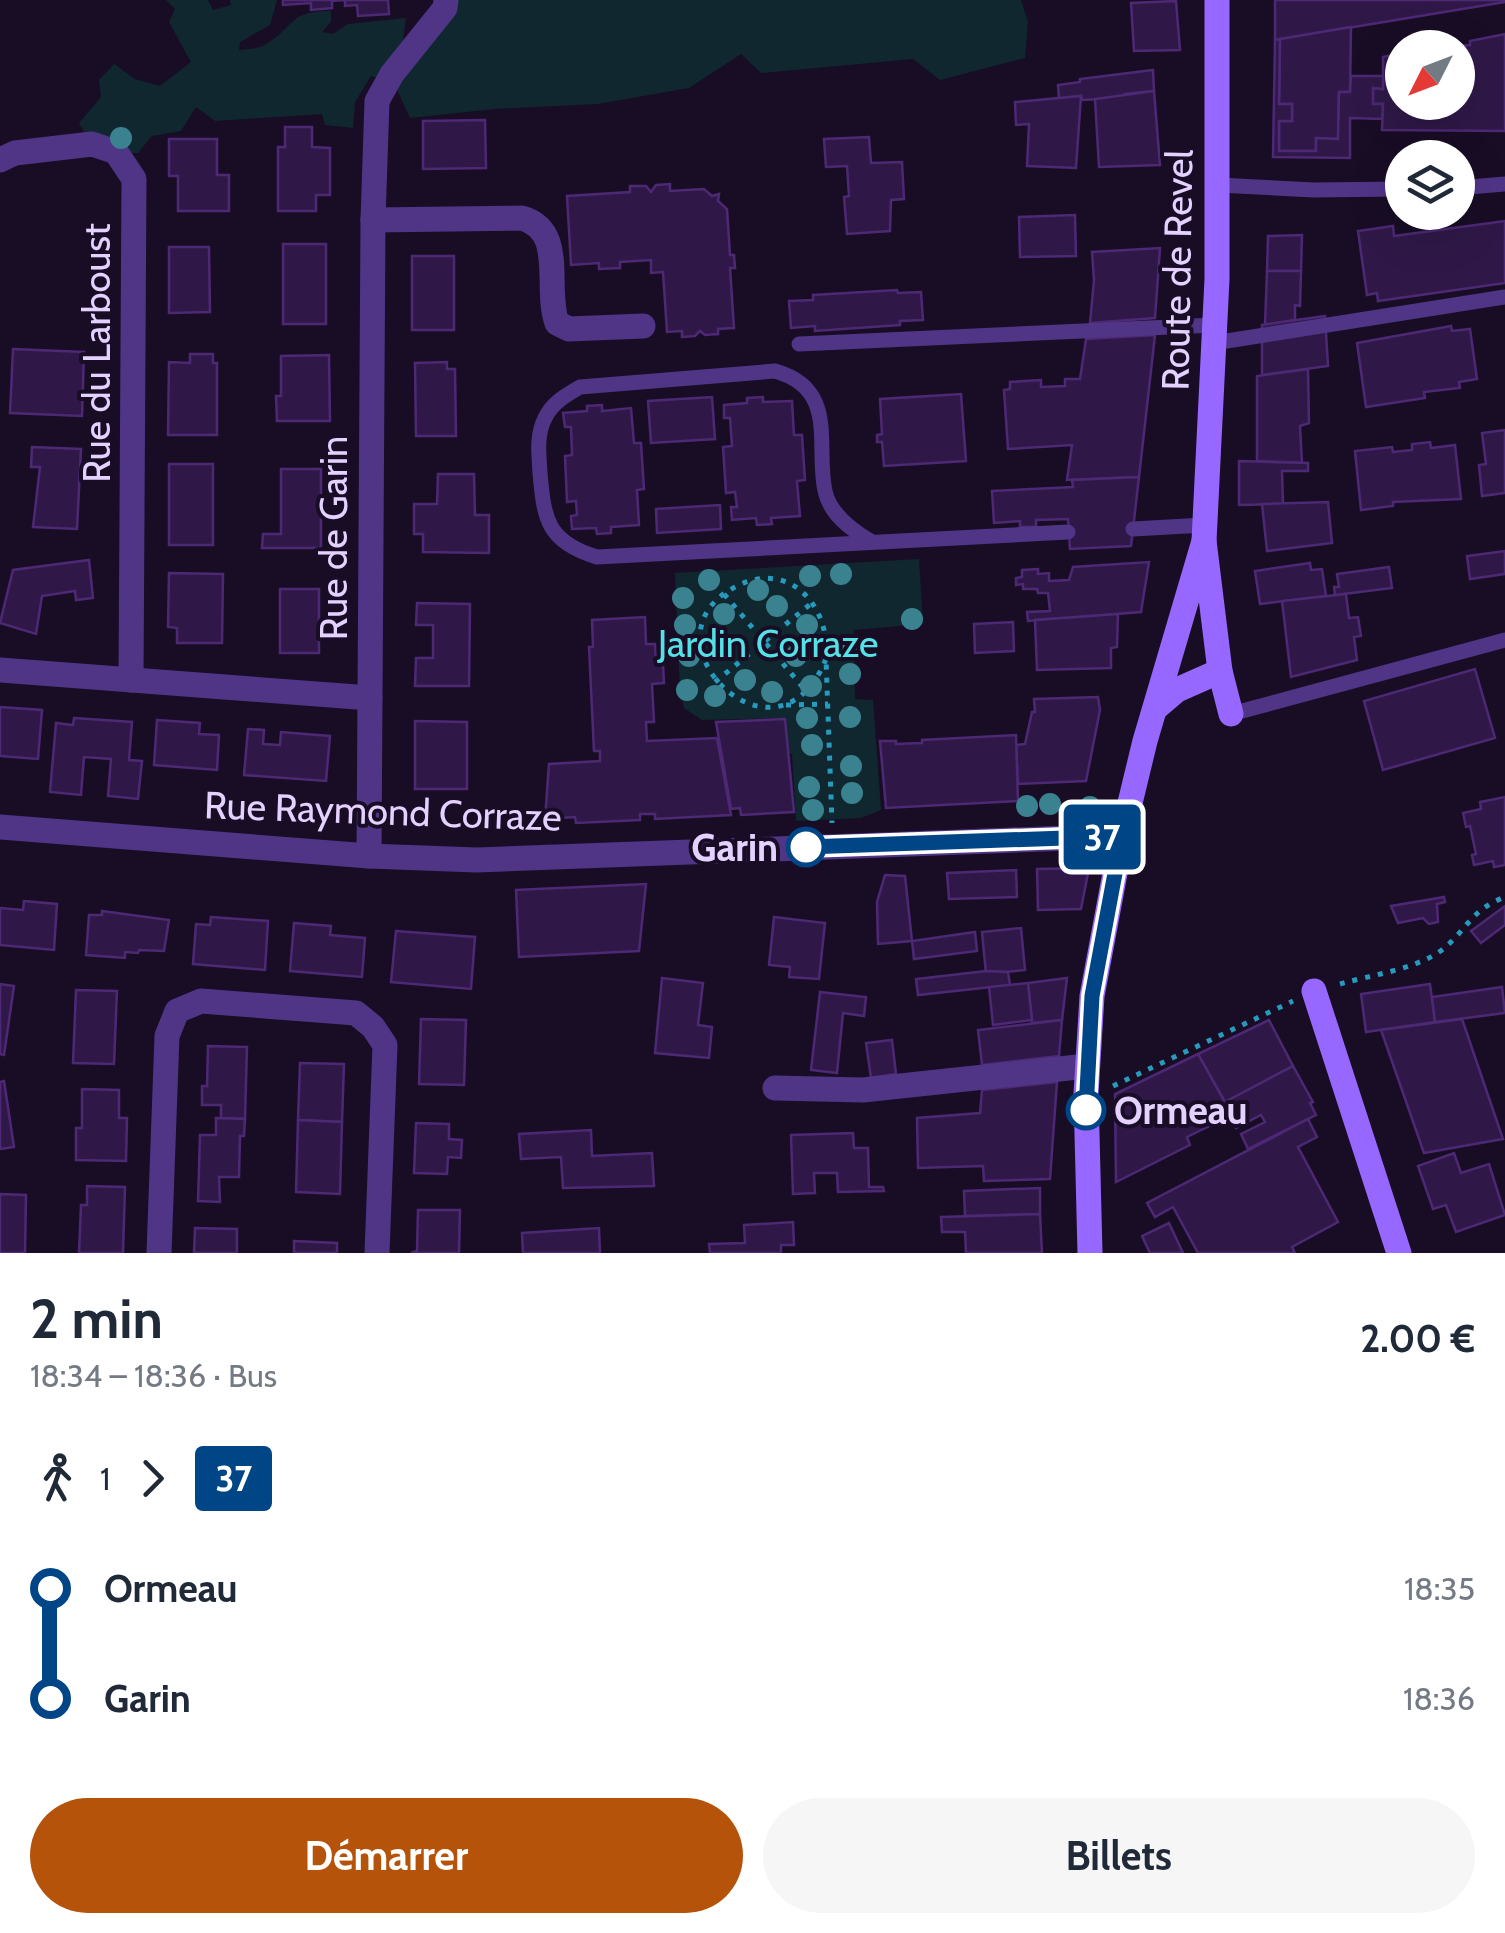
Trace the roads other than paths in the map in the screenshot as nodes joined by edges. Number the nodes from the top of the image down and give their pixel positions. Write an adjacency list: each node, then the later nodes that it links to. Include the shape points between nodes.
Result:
1 (446, 0): 8 (street, Rue de Garin, via 378,102)
2 (1217, 0): 5 (main road, Route de Revel)
3 (0, 160): 20 (street, Rue du Larboust, via 92,144 116,152 134,179)
4 (1505, 184): 6 (lane)
5 (1218, 185): 7 (lane); 11 (main road, Route de Revel)
6 (1475, 187)
7 (1385, 189)
8 (373, 220): 10 (street, via 535,222 550,238 557,323 569,330); 21 (street, Rue de Garin)
9 (1505, 297): 11 (lane)
10 (643, 326)
11 (1214, 334): 12 (lane); 15 (main road, Route de Revel)
12 (799, 344)
13 (1133, 529): 15 (lane)
14 (1068, 532): 16 (lane)
15 (1204, 533): 19 (main road); 22 (main road)
16 (872, 542): 16 (lane, via 597,557 568,545 544,514 538,438 559,399 580,387 790,375 814,400 822,420 831,506)
17 (1505, 640): 23 (lane)
18 (0, 670): 20 (street)
19 (1220, 671): 22 (main road, via 1176,690); 23 (main road)
20 (132, 680): 21 (street)
21 (370, 698): 26 (street, Rue de Garin)
22 (1157, 707): 25 (main road)
23 (1231, 714)
24 (0, 827): 26 (street, Rue Raymond Corraze)
25 (1122, 836): 26 (street, Rue Raymond Corraze, via 477,860); 28 (main road, via 1092,996)
26 (369, 856)
27 (1314, 991): 33 (main road)
28 (1087, 1066): 29 (street, via 862,1090); 32 (main road)
29 (775, 1088)
30 (160, 1253): 31 (street, via 167,1036 177,1011 201,1001 356,1013 374,1027 385,1045)
31 (377, 1253)
32 (1090, 1253)
33 (1399, 1253)

